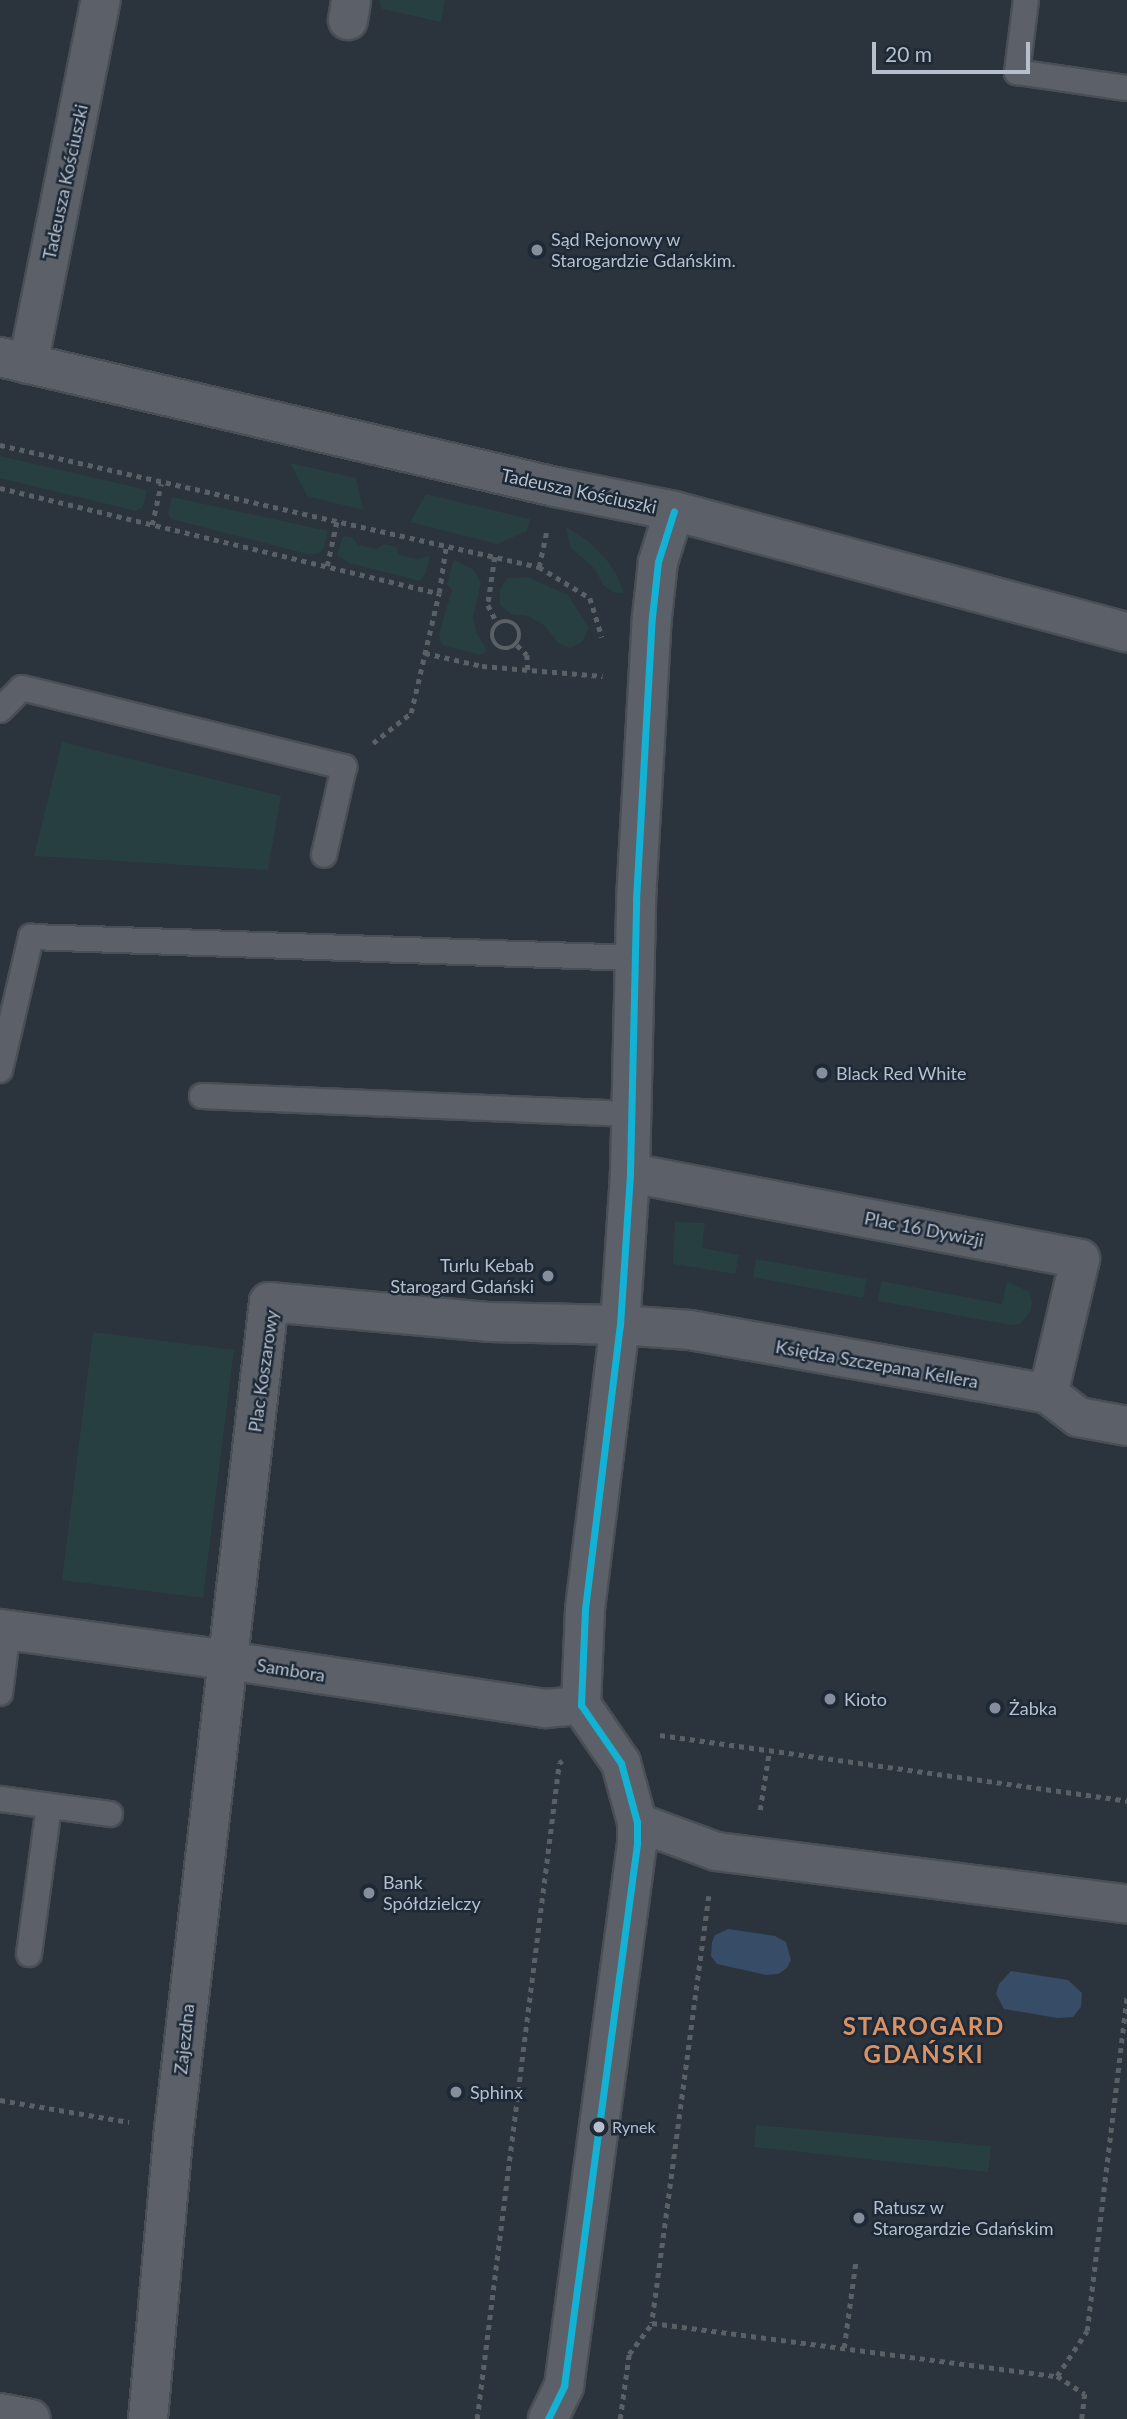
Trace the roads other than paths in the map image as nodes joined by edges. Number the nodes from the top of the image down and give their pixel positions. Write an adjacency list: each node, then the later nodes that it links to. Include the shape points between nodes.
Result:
1 (101, 0): 4 (street, Tadeusza Kościuszki)
2 (1026, 0): 3 (lane, via 1017,72)
3 (1127, 89)
4 (14, 361): 5 (street, Tadeusza Kościuszki)
5 (674, 511): 6 (street, Tadeusza Kościuszki); 9 (street, via 658,562 652,617)
6 (1127, 632)
7 (0, 710): 8 (lane, via 22,688 344,767)
8 (324, 855)
9 (636, 958): 10 (lane, via 31,937); 12 (street)
10 (0, 1070)
11 (202, 1096): 12 (lane)
12 (631, 1114): 13 (street)
13 (630, 1173): 14 (street); 15 (street, Plac 16 Dywizji, via 1080,1259)
14 (620, 1325): 15 (street, Księdza Szczepana Kellera, via 690,1330); 18 (street, Plac Koszarowy, via 490,1322 270,1302); 20 (street, via 585,1609)
15 (1048, 1394): 16 (street, Księdza Szczepana Kellera, via 1078,1417)
16 (1127, 1426)
17 (4, 1629): 18 (street, Sambora); 19 (lane)
18 (227, 1660): 20 (street, Sambora, via 545,1708); 30 (street, Zajezdna, via 174,2129)
19 (0, 1693)
20 (581, 1705): 24 (street, via 621,1763)
21 (0, 1799): 22 (lane)
22 (49, 1806): 23 (lane); 26 (lane)
23 (110, 1814)
24 (637, 1822): 25 (street, via 716,1851); 27 (street)
25 (1127, 1904)
26 (29, 1954)
27 (556, 2403)
28 (0, 2413): 29 (street)
29 (30, 2419)
30 (148, 2419)

